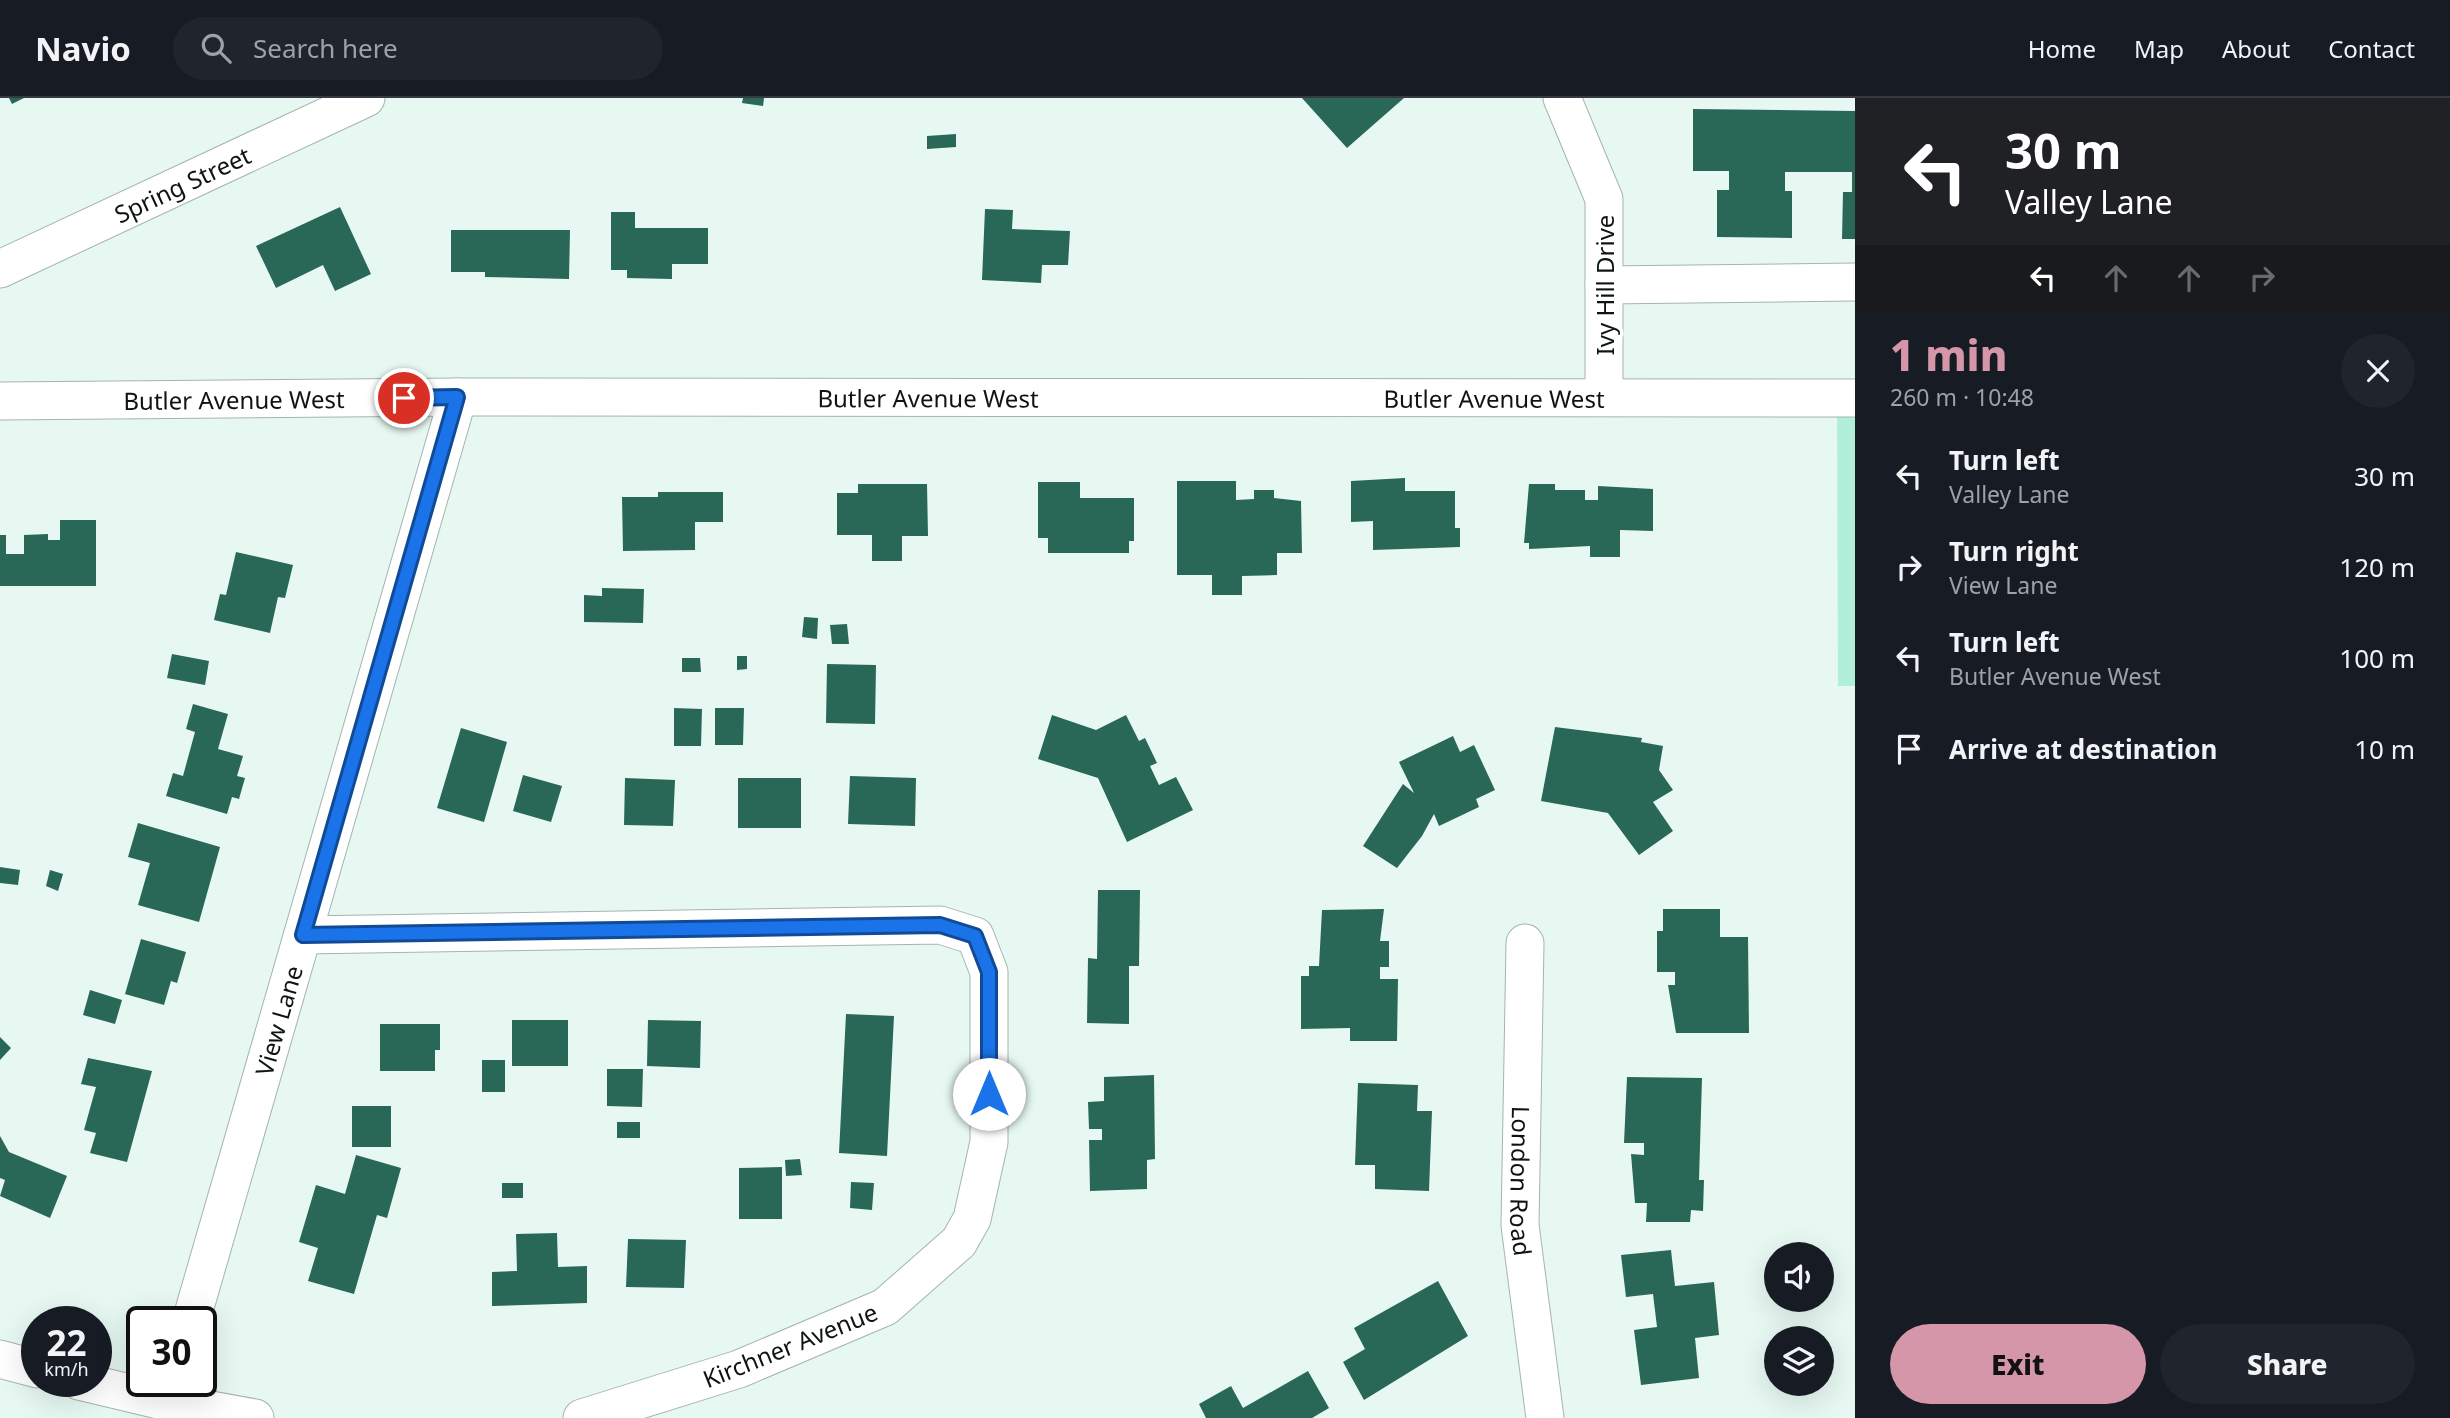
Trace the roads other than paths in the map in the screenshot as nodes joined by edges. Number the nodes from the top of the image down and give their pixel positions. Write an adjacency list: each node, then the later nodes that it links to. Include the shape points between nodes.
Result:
1 (366, 98): 3 (street, Spring Street)
2 (1562, 98): 5 (street, Ivy Hill Drive, via 1604,199)
3 (0, 269)
4 (1855, 282): 5 (street)
5 (1604, 285): 6 (street, Ivy Hill Drive)
6 (1604, 396): 7 (street, Butler Avenue West); 8 (street, Butler Avenue West)
7 (457, 397): 9 (street, Butler Avenue West); 10 (street, View Lane)
8 (1855, 398)
9 (0, 401)
10 (303, 935): 12 (street, View Lane); 17 (street, Kirchner Avenue, via 940,925 975,936 989,972 989,1142 972,1219 959,1242 885,1307 739,1370)
11 (1525, 943): 18 (street, London Road, via 1520,1226)
12 (195, 1306)
13 (0, 1359): 14 (street)
14 (21, 1365)
15 (186, 1397): 16 (street)
16 (255, 1418)
17 (582, 1418)
18 (1545, 1418)

